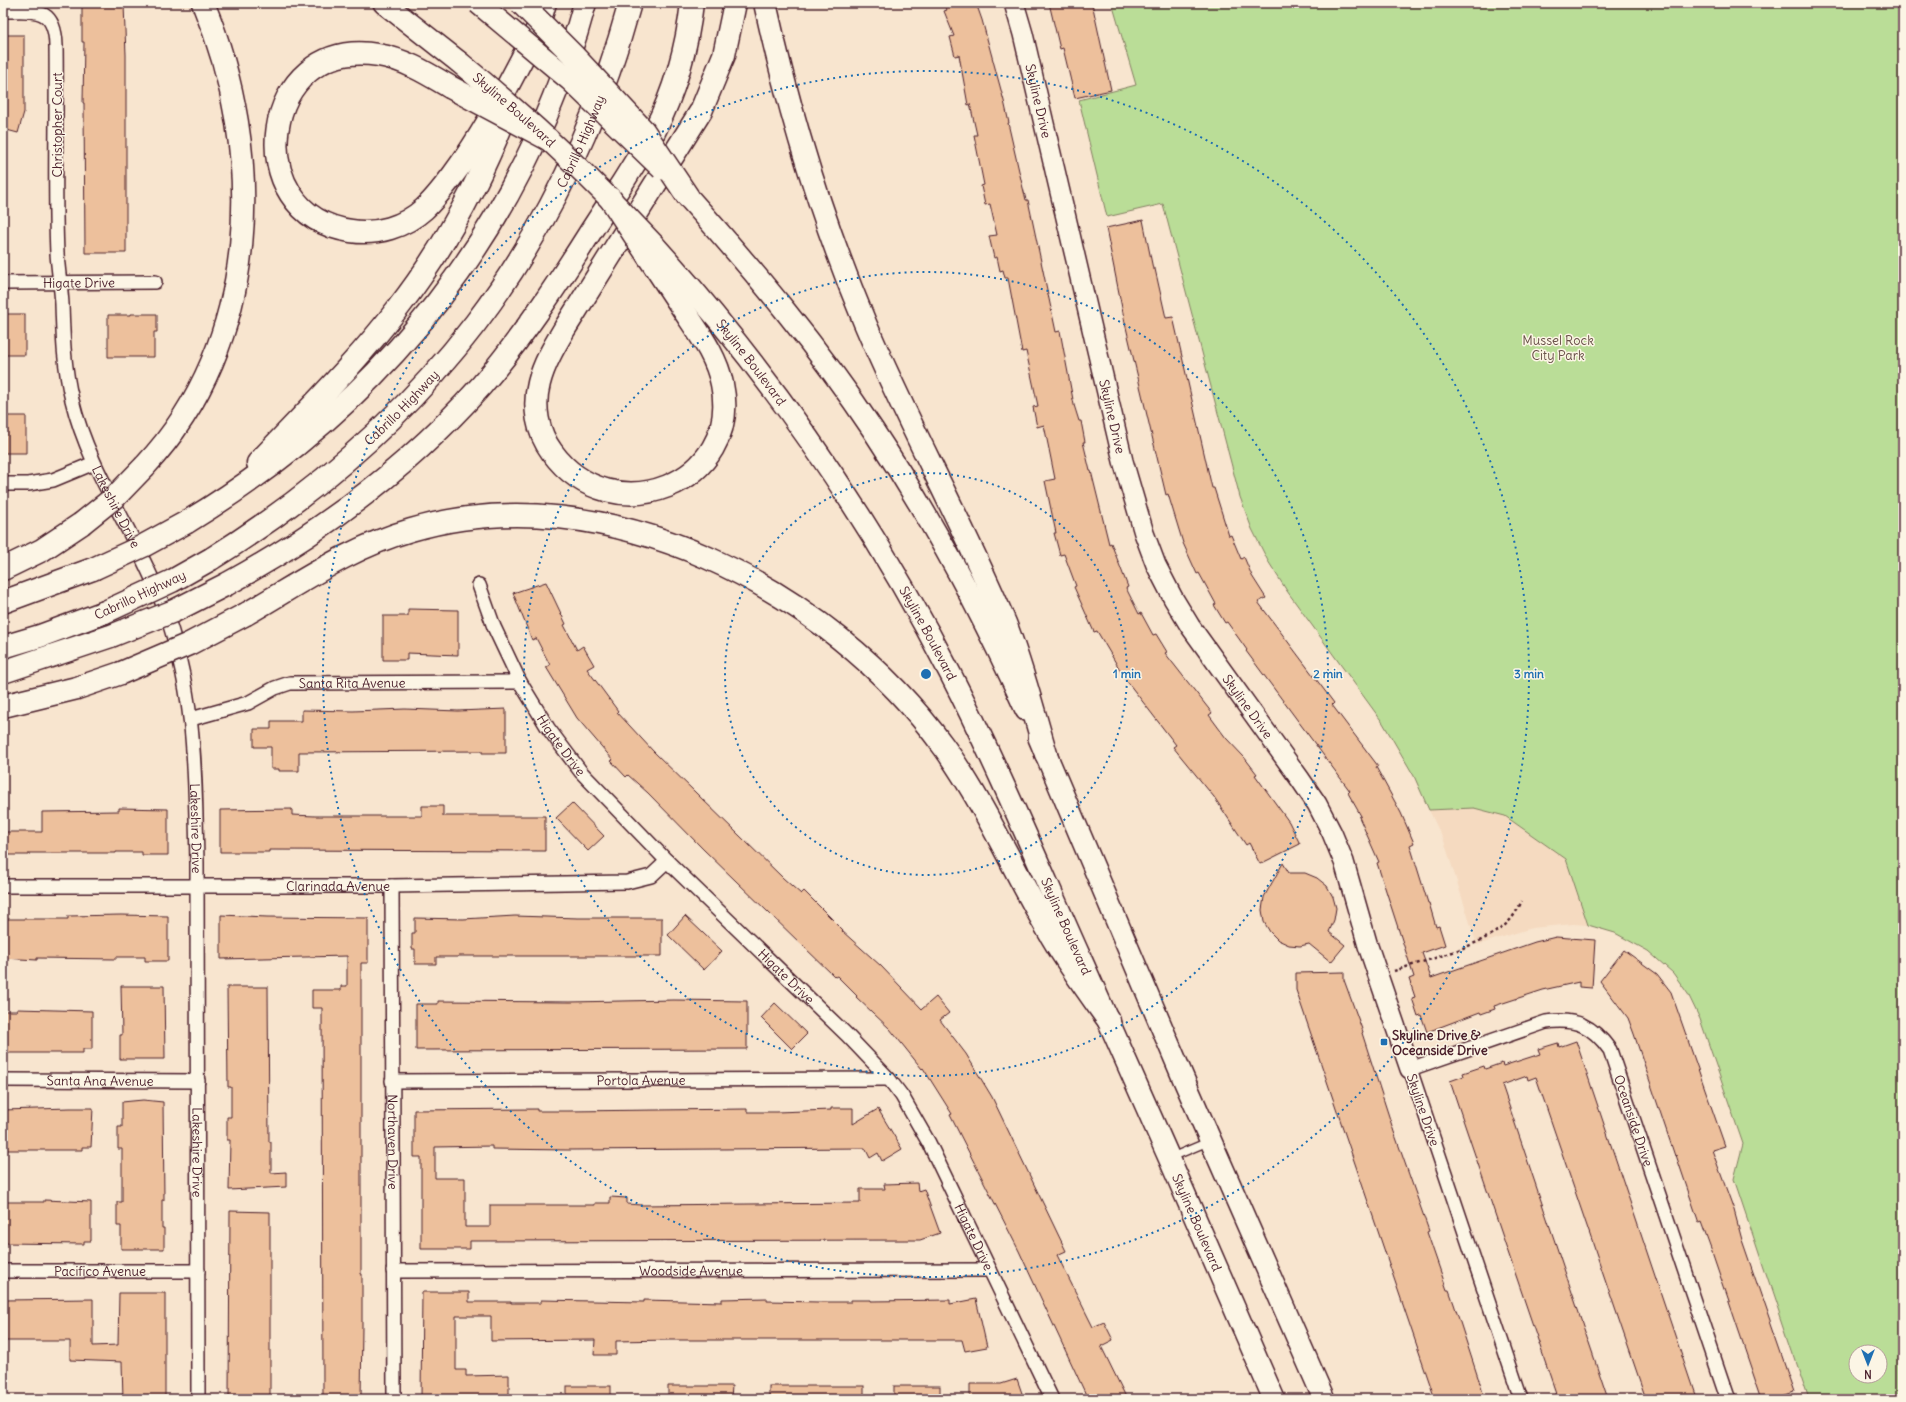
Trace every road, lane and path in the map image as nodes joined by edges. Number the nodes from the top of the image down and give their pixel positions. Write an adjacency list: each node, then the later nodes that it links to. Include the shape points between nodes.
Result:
1 (203, 3): 24 (highway, bridge, via 226,72 238,126 244,189 241,251 232,302 224,329 212,362 180,422 145,466 116,496 81,524 42,550)
2 (384, 3): 14 (main road, Skyline Boulevard, bridge, via 459,62)
3 (478, 3): 15 (main road, bridge, via 570,80)
4 (521, 3): 15 (highway, bridge, via 643,130)
5 (545, 3): 13 (highway)
6 (584, 3): 23 (highway, via 558,87 529,154 495,217 434,307 388,362 337,412 282,458)
7 (630, 3): 27 (highway, Cabrillo Highway, bridge, via 603,90 551,205 514,268 473,327 422,388 375,436 322,482 265,524 211,559 172,581 105,612)
8 (692, 3): 28 (highway, bridge, via 680,68 654,132 547,299 505,357 457,411 378,484 297,543 227,584 174,611 111,636)
9 (735, 3): 17 (highway, via 722,60 701,111 565,328 545,364 539,384 537,416 548,447 563,465 580,479 617,494 658,490 682,479 702,462 710,451 723,417 724,394 716,364)
10 (765, 3): 32 (highway, via 795,124 840,259 875,345 963,529 1006,626)
11 (1014, 3): 38 (street, Skyline Drive, via 1123,462 1144,533 1163,578 1190,626 1300,779 1323,816 1344,862)
12 (3, 11): 18 (street, Christopher Court, via 41,12 51,20 55,31 57,243)
13 (537, 30): 14 (highway, bridge, via 496,108 467,156 434,199 413,218 400,225 359,232 345,230 318,220 292,194 280,172 277,158 278,122 294,87 309,71 338,57 358,54 390,57 407,64 450,87); 23 (highway, via 495,142 468,198 432,261 362,352)
14 (548, 139): 16 (main road, Skyline Boulevard, bridge)
15 (688, 197): 32 (main road, via 783,307 894,462 972,598)
16 (610, 198): 17 (highway, bridge)
17 (652, 251): 39 (main road, Skyline Boulevard, via 710,309 766,378 881,549 963,701)
18 (60, 282): 19 (street, Higate Drive); 20 (street, Higate Drive); 21 (street, Lakeshire Drive, via 65,371 76,416)
19 (156, 282)
20 (3, 283)
21 (94, 463): 22 (street, via 53,480 34,484); 31 (street, Lakeshire Drive, via 161,600 180,662)
22 (3, 484)
23 (222, 500): 26 (highway, bridge, via 143,546 93,569)
24 (3, 569)
25 (479, 586): 29 (street, Higate Drive, via 494,627)
26 (3, 602)
27 (3, 647)
28 (3, 672)
29 (520, 682): 31 (street, Santa Rita Avenue, via 290,683 248,703); 33 (street, Higate Drive, via 548,728 581,772)
30 (3, 706): 39 (highway, bridge, via 77,688 121,673 189,644 375,543 430,525 484,516 542,516 596,523 664,542 732,569 792,603 834,633 888,681 945,748 974,793 1053,939)
31 (191, 719): 35 (street, Lakeshire Drive, via 195,772)
32 (1046, 754): 45 (main road)
33 (667, 861): 36 (street, Clarinada Avenue, via 651,876 627,882); 41 (street, Higate Drive)
34 (3, 886): 35 (street, Clarinada Avenue)
35 (197, 886): 36 (street, Clarinada Avenue); 43 (street, Lakeshire Drive)
36 (392, 886): 44 (street, Northaven Drive)
37 (1522, 901): 38 (path, via 1511,919 1496,932 1476,943)
38 (1378, 976): 40 (street, Skyline Drive)
39 (1108, 1021): 46 (main road, Skyline Boulevard)
40 (1410, 1070): 56 (street, Skyline Drive); 57 (street, Oceanside Drive, via 1562,1020 1576,1022 1601,1037 1610,1050)
41 (889, 1079): 44 (street, Portola Avenue); 47 (street, Higate Drive, via 921,1127)
42 (3, 1080): 43 (street, Santa Ana Avenue)
43 (198, 1081): 49 (street, Lakeshire Drive)
44 (392, 1081): 50 (street, Northaven Drive)
45 (1210, 1140): 46 (lane); 55 (main road)
46 (1170, 1158): 54 (main road, Skyline Boulevard)
47 (990, 1270): 50 (street, Woodside Avenue); 53 (street, Higate Drive)
48 (3, 1271): 49 (street, Pacifico Avenue)
49 (198, 1271): 51 (street, Lakeshire Drive)
50 (393, 1271): 52 (street, Northaven Drive)
51 (198, 1399)
52 (394, 1399)
53 (1052, 1399)
54 (1274, 1399)
55 (1324, 1399)
56 (1521, 1399)
57 (1728, 1399)

